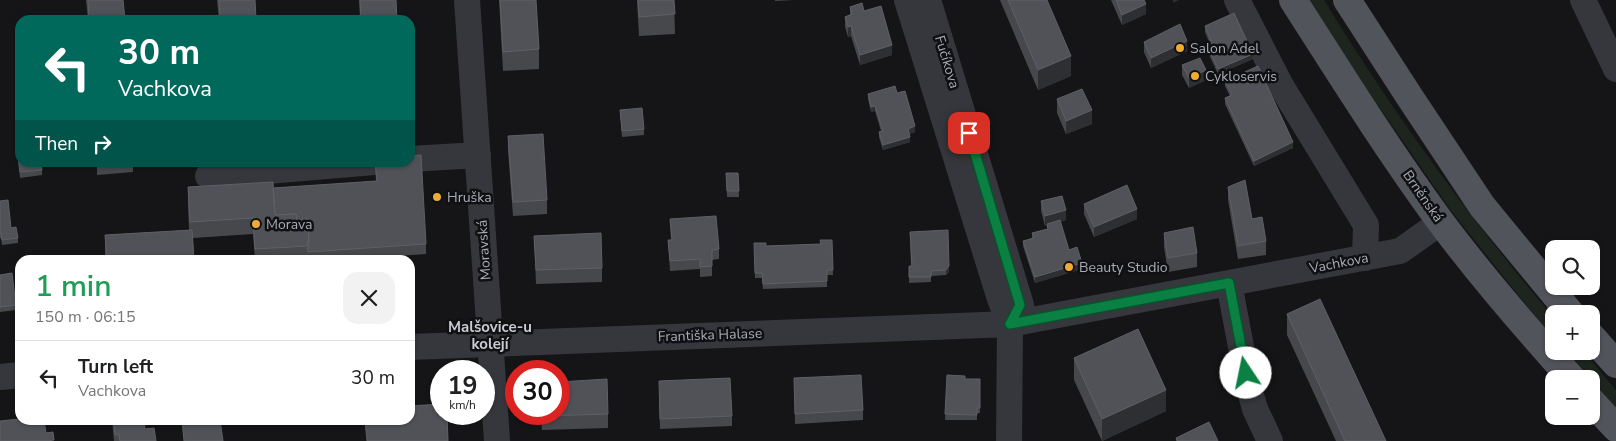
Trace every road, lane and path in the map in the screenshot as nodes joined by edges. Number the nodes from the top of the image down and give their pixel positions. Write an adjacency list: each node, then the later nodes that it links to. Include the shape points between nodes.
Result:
1 (467, 0): 9 (street, Moravská)
2 (907, 0): 17 (street, Fučíkova)
3 (928, 0): 17 (street, Fučíkova, via 1020,305)
4 (1237, 0): 14 (street, via 1280,84 1366,225)
5 (1293, 0): 13 (main road, Brněnská, via 1374,127)
6 (1347, 0): 16 (main road, via 1482,206)
7 (1583, 0): 8 (street)
8 (1616, 69)
9 (478, 154): 10 (street); 18 (street, Moravská)
10 (415, 160)
11 (315, 167): 12 (street)
12 (208, 176)
13 (1441, 222): 14 (street, Vachkova, via 1400,251); 22 (main road, Brněnská)
14 (1365, 258): 15 (street, Vachkova)
15 (1229, 283): 17 (street, Vachkova); 29 (street, via 1248,384)
16 (1564, 305)
17 (1010, 324): 18 (street, Františka Halase); 28 (street, Fučíkova)
18 (491, 343): 20 (street, Františka Halase); 27 (street, Moravská)
19 (1600, 346): 21 (main road)
20 (415, 347)
21 (1616, 364)
22 (1564, 370)
23 (15, 376): 24 (street)
24 (0, 377)
25 (1600, 411): 26 (main road)
26 (1616, 428)
27 (497, 441)
28 (1009, 441)
29 (1270, 441)

